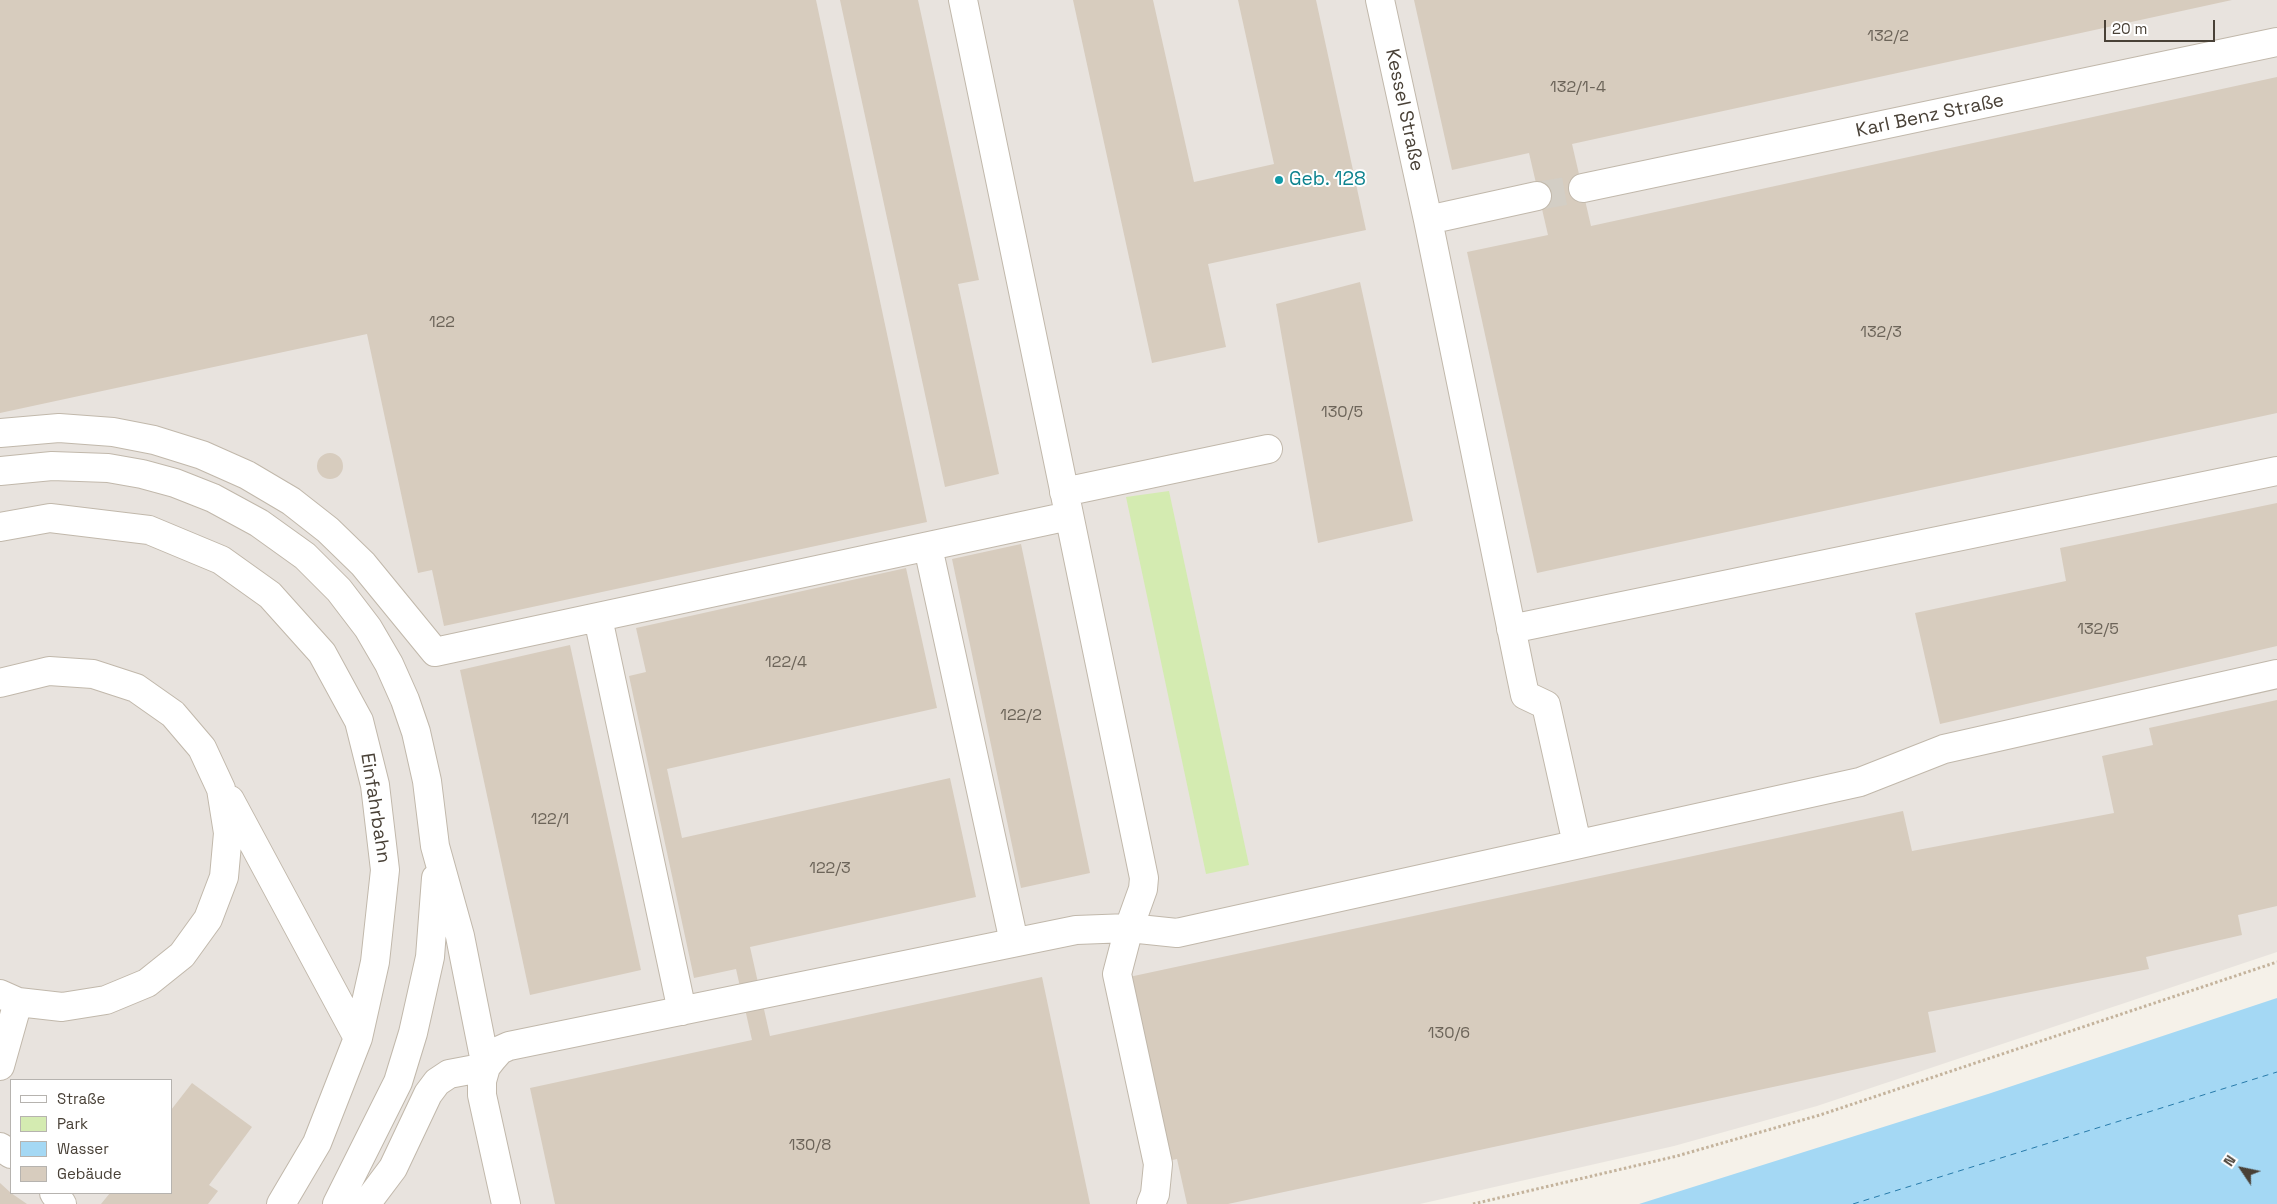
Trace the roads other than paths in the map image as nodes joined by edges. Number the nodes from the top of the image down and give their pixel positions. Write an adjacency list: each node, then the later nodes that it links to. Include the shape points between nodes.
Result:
1 (963, 0): 11 (street)
2 (1380, 0): 6 (street, Kessel Straße)
3 (2277, 42): 4 (street, Karl Benz Straße)
4 (1583, 188)
5 (1537, 196): 6 (street)
6 (1428, 220): 15 (street, Kessel Straße)
7 (0, 433): 14 (street, via 59,428 113,432 154,440 202,455 247,475 291,501 364,564 435,652)
8 (1268, 449): 11 (street)
9 (0, 471): 20 (street, via 52,466 108,468 167,480 213,498 259,523 305,556 339,590 389,664 416,732 427,780)
10 (2277, 471): 15 (street)
11 (1066, 504): 13 (street); 21 (street, via 1144,878)
12 (0, 527): 25 (street, Einfahrbahn, via 50,518 149,530 221,560 270,595 322,653 359,721 375,785 385,870 374,962)
13 (928, 547): 14 (street); 22 (street)
14 (598, 618): 24 (street)
15 (1511, 629): 19 (street, Kessel Straße, via 1525,695 1546,705)
16 (2277, 674): 19 (street, via 1944,749 1860,782)
17 (0, 683): 18 (street, via 49,671 93,674 136,688 173,714)
18 (202, 748): 23 (street, via 221,789 228,833 224,877 208,919 182,955 147,983 106,1000 62,1007); 25 (street)
19 (1577, 844): 21 (street, via 1177,932)
20 (435, 846): 27 (street, via 460,936); 29 (street, via 436,885 430,957 413,1033 398,1082)
21 (1129, 928): 22 (street, via 1076,930); 32 (street, via 1117,974 1158,1164)
22 (1014, 942): 24 (street)
23 (9, 998): 26 (street)
24 (682, 1011): 27 (street, via 509,1046 500,1050)
25 (358, 1038): 28 (street, Einfahrbahn, via 317,1143)
26 (0, 1066)
27 (486, 1067): 30 (street, via 450,1074 437,1082 428,1094 393,1168); 31 (street, via 482,1095)
28 (282, 1204)
29 (337, 1204)
30 (366, 1204)
31 (506, 1204)
32 (1151, 1204)

